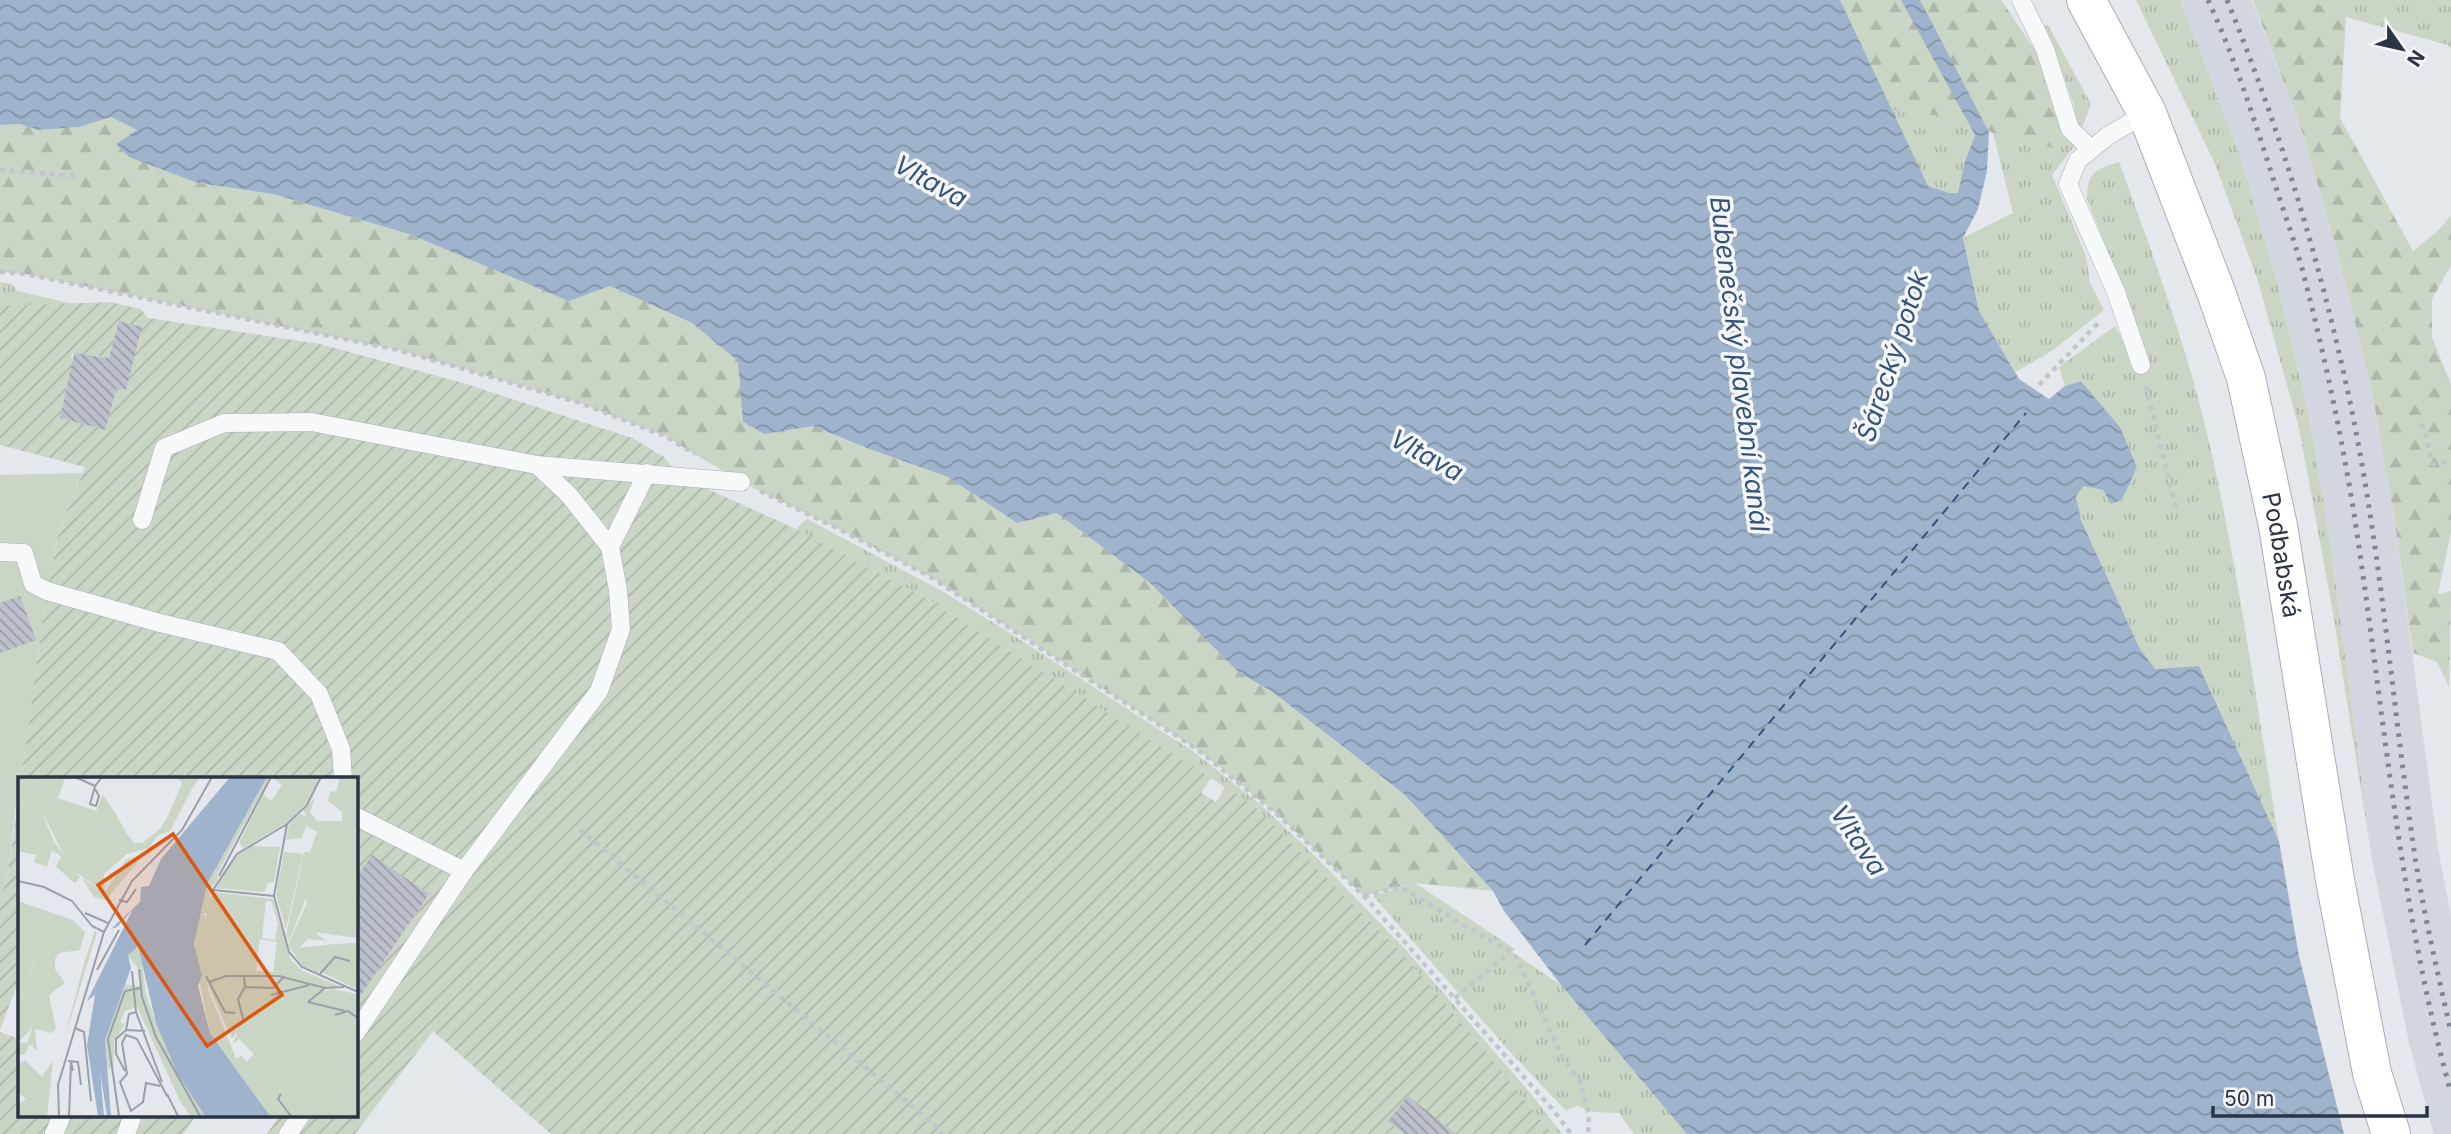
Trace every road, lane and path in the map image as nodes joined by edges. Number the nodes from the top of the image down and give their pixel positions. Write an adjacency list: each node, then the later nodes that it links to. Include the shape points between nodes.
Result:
1 (2021, 0): 4 (lane, via 2045,49 2070,129)
2 (2086, 0): 3 (main road, Podbabská)
3 (2147, 113): 4 (lane); 38 (main road, Podbabská, via 2246,378 2278,526 2367,1047)
4 (2091, 149): 8 (lane, via 2078,160 2068,184)
5 (0, 170): 6 (path)
6 (79, 176)
7 (0, 272): 12 (path, via 398,350 580,402 665,436)
8 (2121, 303): 9 (lane); 10 (path)
9 (2141, 365): 17 (path)
10 (2039, 386)
11 (2421, 424): 13 (path, via 2433,464)
12 (698, 456)
13 (2451, 461)
14 (537, 465): 15 (lane); 18 (lane, via 311,422 224,422 164,449); 19 (lane, via 569,495)
15 (648, 473): 16 (lane); 19 (lane)
16 (741, 482): 25 (path, via 932,579 1198,750 1278,815)
17 (2177, 513)
18 (142, 520)
19 (610, 547): 24 (lane, via 621,629 598,691)
20 (0, 552): 21 (lane, via 24,553 33,584 47,592 278,651 319,694 341,749)
21 (343, 777)
22 (357, 817): 24 (lane)
23 (580, 830): 35 (path)
24 (464, 871): 28 (lane)
25 (1364, 896): 26 (path, via 1400,887); 27 (path)
26 (1510, 952): 27 (path); 37 (path, via 1563,1059 1580,1082 1589,1115)
27 (1455, 998): 36 (path)
28 (357, 1031)
29 (61, 1116): 32 (lane)
30 (132, 1116): 33 (lane)
31 (300, 1116): 34 (lane)
32 (54, 1134)
33 (127, 1134)
34 (288, 1134)
35 (942, 1134)
36 (1571, 1134)
37 (1588, 1134)
38 (2391, 1134)

